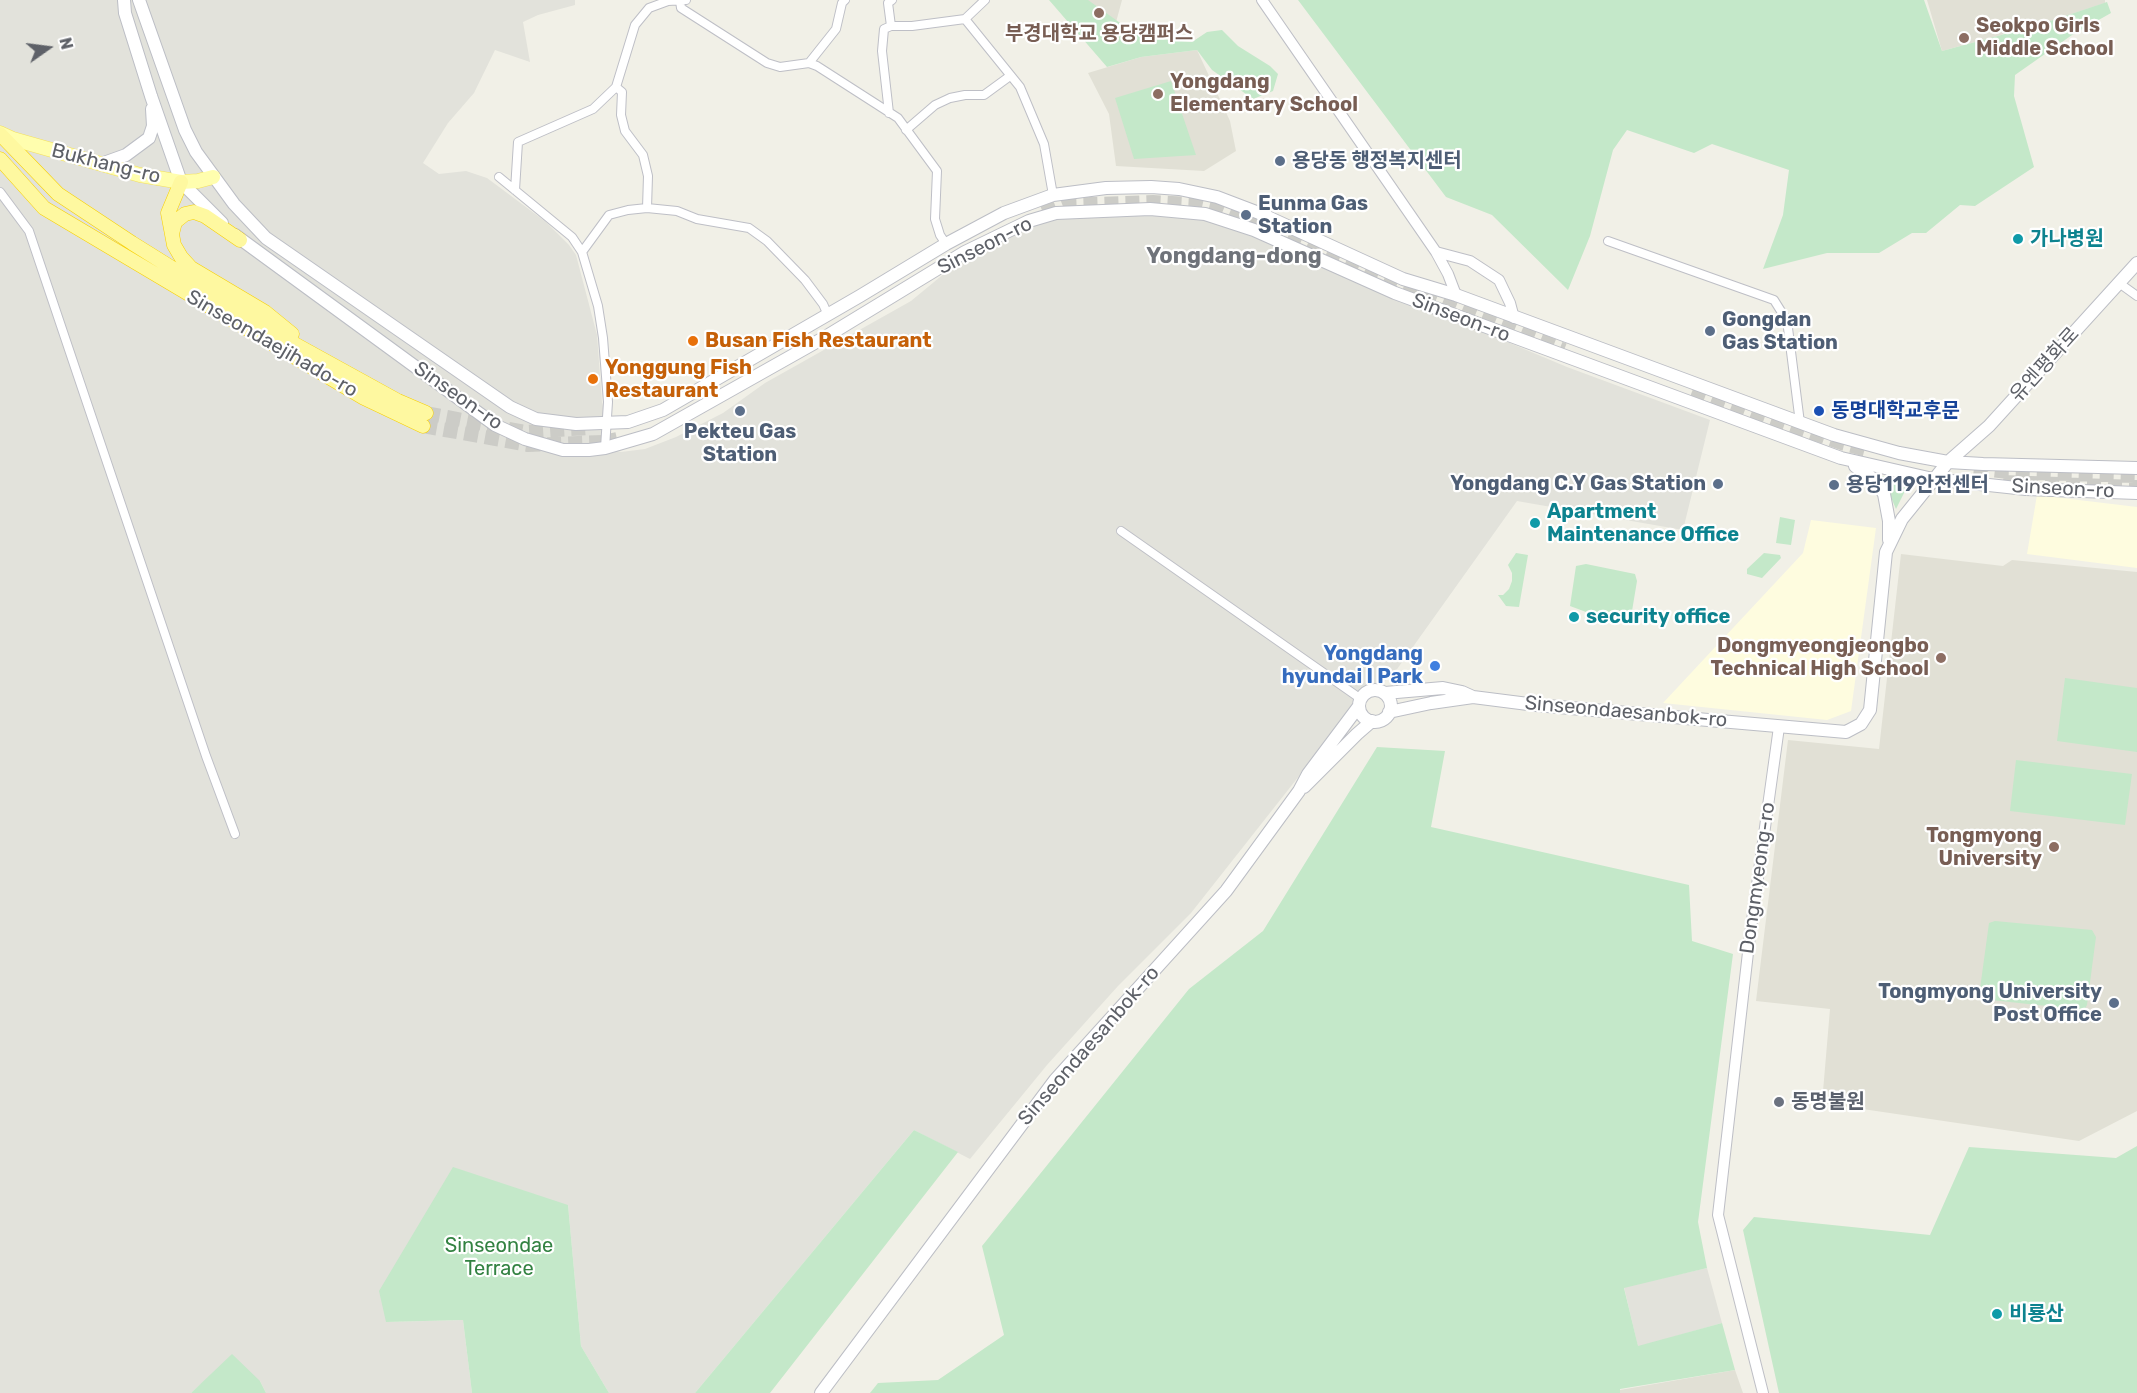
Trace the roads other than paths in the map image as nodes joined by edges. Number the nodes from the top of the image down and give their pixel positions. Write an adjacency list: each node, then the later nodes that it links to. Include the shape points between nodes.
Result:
1 (124, 0): 13 (main road, Sinseon-ro)
2 (139, 0): 19 (main road, Sinseon-ro, via 185,130)
3 (845, 0): 10 (street, via 836,29)
4 (892, 0): 9 (street, via 888,3)
5 (985, 0): 8 (street)
6 (1262, 0): 33 (street)
7 (683, 1): 10 (street, via 681,8 767,63 780,67); 12 (street, via 668,1 649,8 635,25)
8 (965, 19): 9 (street); 11 (street)
9 (891, 26): 14 (street, via 884,29 882,51)
10 (809, 63): 14 (street)
11 (1010, 76): 15 (street, via 984,95 950,98 935,105); 24 (street, via 1020,87 1044,144)
12 (616, 87): 22 (street, via 593,109 518,142); 26 (street, via 622,92 621,116 626,131 643,155 648,176)
13 (151, 96): 18 (main road, via 153,126 149,138 126,155); 21 (main road, Sinseon-ro)
14 (889, 112): 15 (street)
15 (906, 130): 31 (street, via 937,171 935,219)
16 (0, 134): 18 (main road, Bukhang-ro); 40 (highway, Sinseondaejihado-ro, via 58,194 240,311)
17 (0, 159): 40 (highway, Sinseondaejihado-ro, via 44,208 364,398 425,419)
18 (101, 164): 21 (main road, Bukhang-ro)
19 (213, 177): 21 (main road, Bukhang-ro); 41 (main road, Sinseon-ro, via 266,238 510,407 536,419)
20 (499, 177): 22 (street)
21 (180, 182): 28 (highway, via 168,213); 29 (main road, Sinseon-ro)
22 (515, 190): 32 (street, via 572,237)
23 (0, 192): 58 (street, via 28,231)
24 (1053, 195): 25 (main road, Sinseon-ro); 36 (main road, Sinseon-ro, via 1151,187 1217,196 1403,279)
25 (1024, 205): 27 (main road); 31 (main road, Sinseon-ro)
26 (647, 208): 32 (street, via 609,214); 38 (street, via 749,228 805,280)
27 (1029, 221): 43 (main road, Sinseon-ro, via 965,252 654,434); 44 (main road, Sinseon-ro, via 1056,213 1150,209 1219,218 1395,293)
28 (171, 236): 29 (highway, via 175,222 194,212); 40 (highway, via 181,257 192,268 265,312)
29 (240, 240): 43 (main road, Sinseon-ro, via 495,425 563,450)
30 (1608, 241): 42 (street, via 1773,300 1788,328)
31 (946, 244): 38 (main road, Sinseon-ro)
32 (582, 252): 41 (street, via 603,338)
33 (1436, 252): 36 (street); 39 (street, via 1470,261 1499,280)
34 (2137, 263): 35 (main road, 유엔평화로)
35 (2119, 283): 37 (street); 45 (main road, 유엔평화로, via 1989,426)
36 (1456, 296): 39 (main road, Sinseon-ro)
37 (2137, 296)
38 (828, 315): 41 (main road, Sinseon-ro, via 663,410 628,422)
39 (1514, 318): 42 (main road, Sinseon-ro)
40 (331, 364)
41 (607, 423): 43 (street)
42 (1800, 423): 45 (main road, Sinseon-ro, via 1899,453)
43 (606, 448)
44 (1841, 458): 47 (main road, Sinseon-ro); 50 (main road, via 1876,481 1884,494)
45 (1948, 462): 46 (main road, Sinseon-ro); 47 (main road)
46 (2137, 468)
47 (1933, 479): 48 (main road, Sinseon-ro, via 2026,489); 50 (main road)
48 (2137, 493)
49 (1120, 531): 53 (street)
50 (1889, 541): 56 (main road, via 1882,575 1870,710 1861,724 1846,732)
51 (1385, 693): 52 (main road, Sinseondaesanbok-ro, via 1443,688); 53 (main road, Sinseondaesanbok-ro, via 1371,690); 54 (main road, via 1391,705)
52 (1473, 697): 54 (main road, Sinseondaesanbok-ro); 56 (main road, Sinseondaesanbok-ro)
53 (1360, 703): 55 (main road, via 1361,713); 57 (main road, Sinseondaesanbok-ro)
54 (1389, 712): 55 (main road, Sinseondaesanbok-ro, via 1385,718)
55 (1372, 721): 57 (main road, Sinseondaesanbok-ro)
56 (1779, 727): 60 (street, Dongmyeong-ro, via 1718,1215)
57 (1299, 791): 59 (main road, Sinseondaesanbok-ro, via 1226,891 1055,1080)
58 (235, 834)
59 (821, 1393)
60 (1763, 1393)

